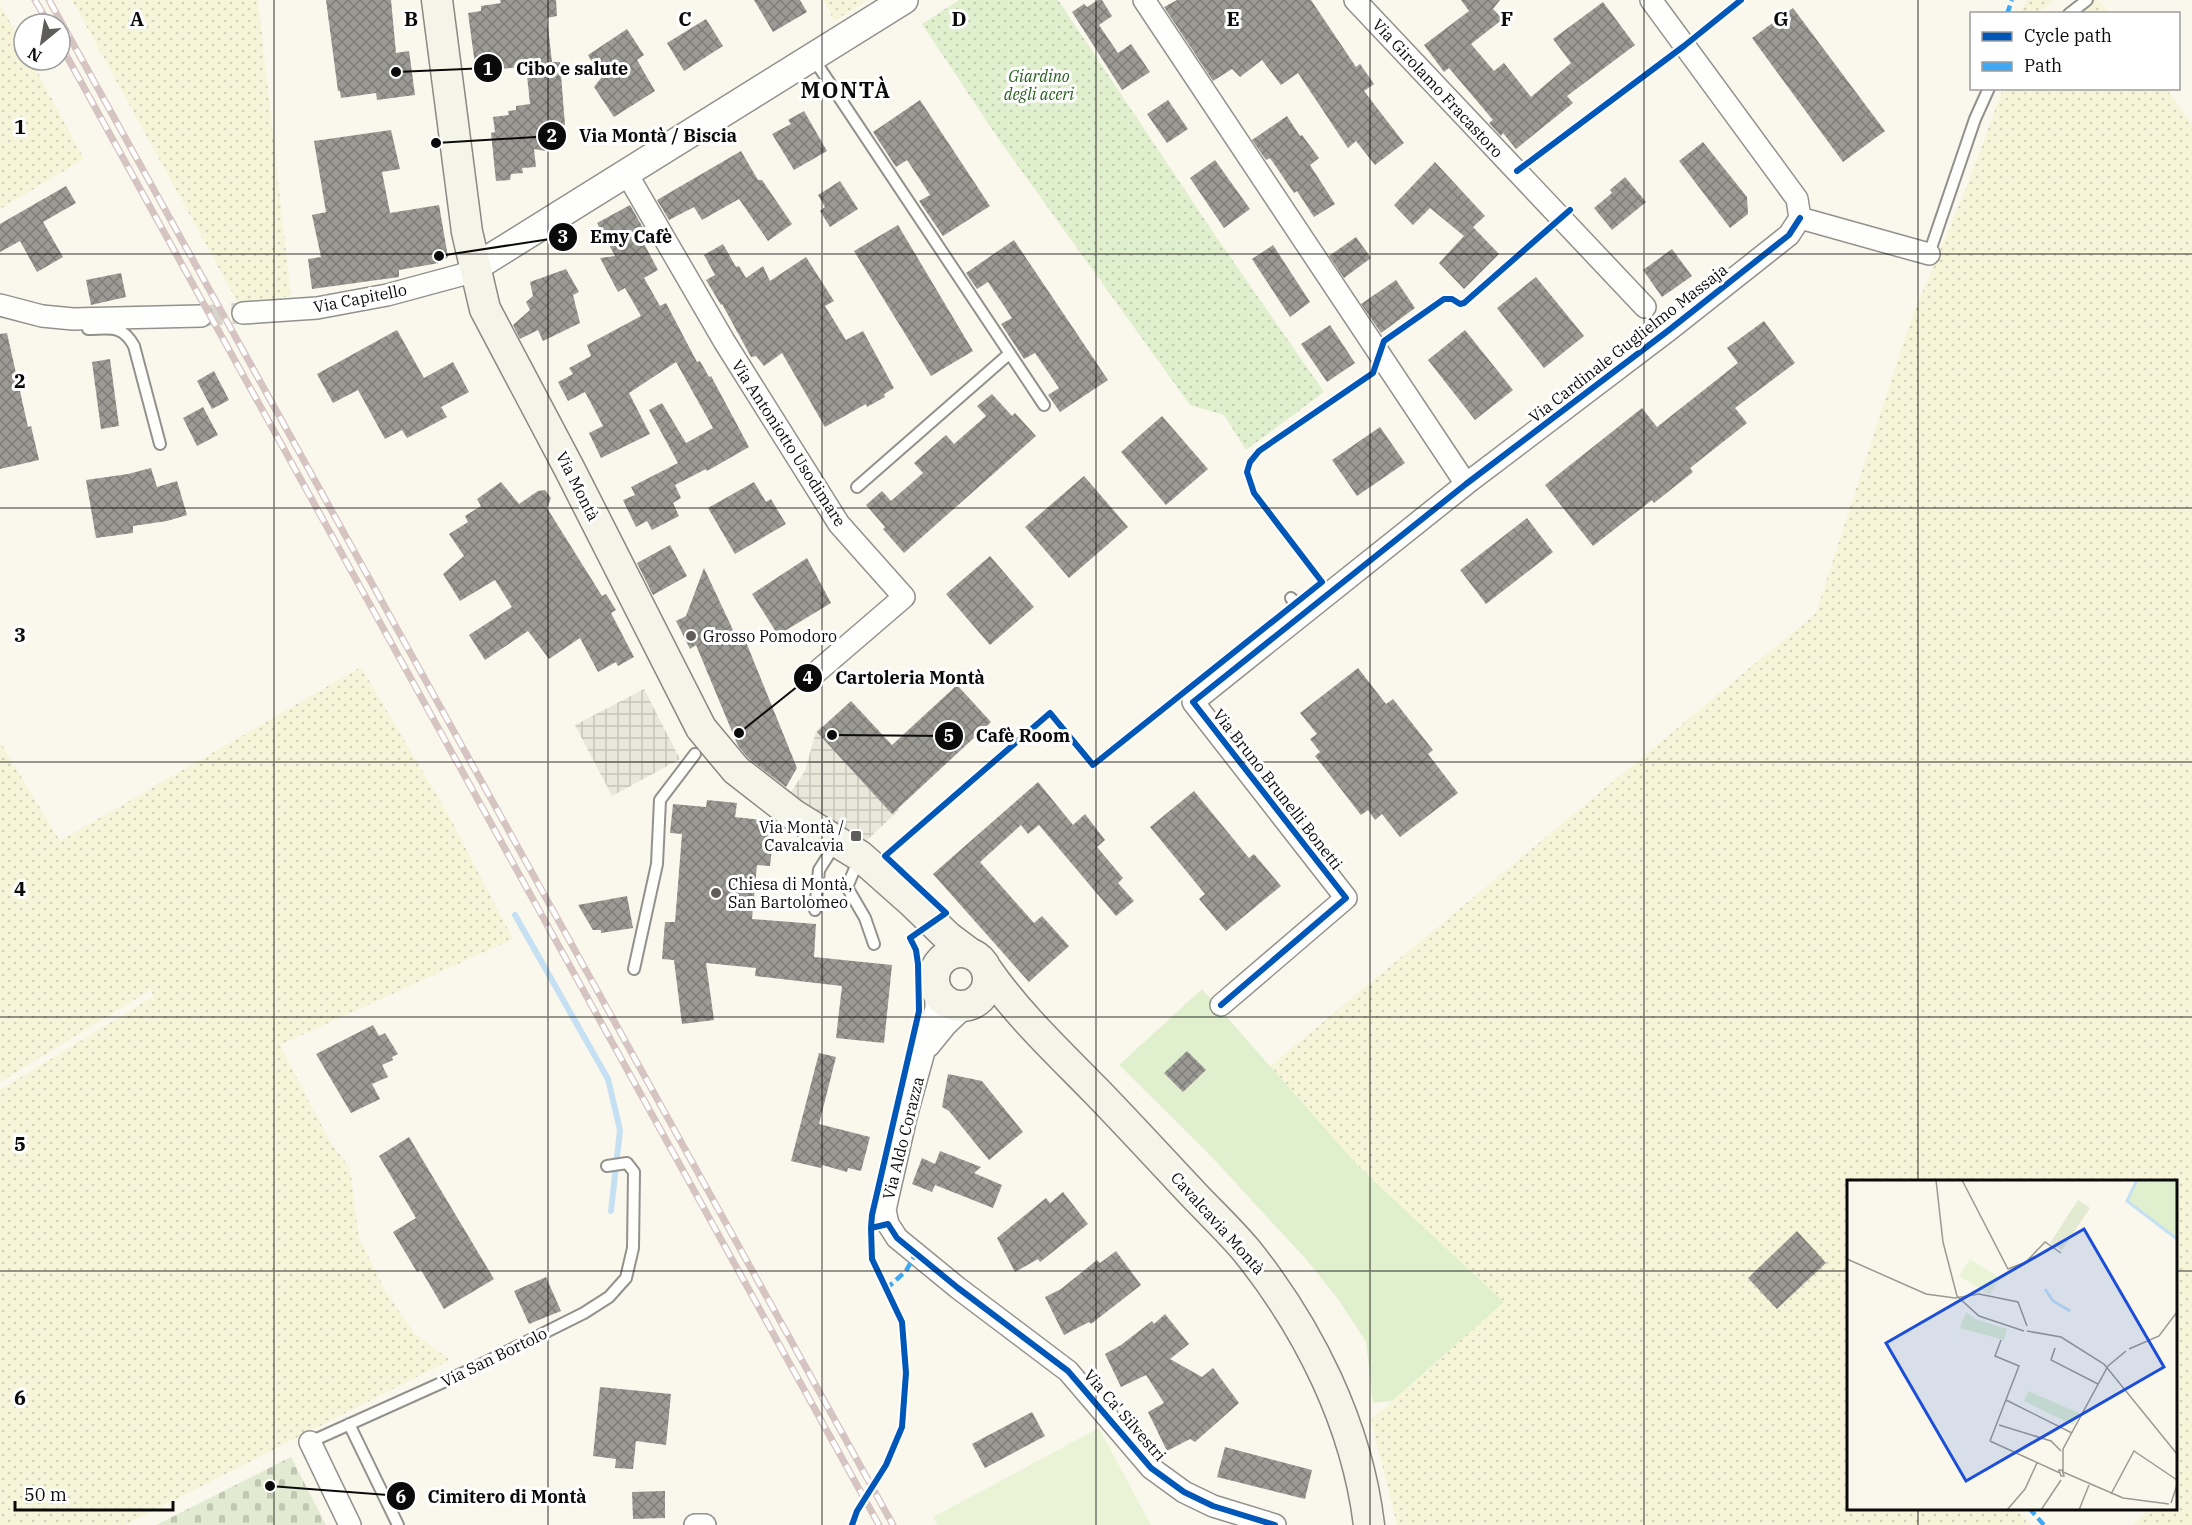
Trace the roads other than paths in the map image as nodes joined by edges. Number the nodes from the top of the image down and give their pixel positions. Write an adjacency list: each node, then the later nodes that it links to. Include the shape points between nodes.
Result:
1 (437, 0): 13 (main road, Via Montà)
2 (904, 0): 8 (street)
3 (1144, 0): 21 (street)
4 (1355, 0): 15 (street, Via Girolamo Fracastoro)
5 (2087, 0): 7 (lane)
6 (1655, 1): 11 (street, via 1797,199)
7 (2072, 12)
8 (812, 57): 10 (street); 18 (lane)
9 (1988, 90): 12 (lane)
10 (627, 174): 13 (street); 23 (street, Via Antoniotto Usodimare, via 724,341 839,524 904,597)
11 (1800, 218): 12 (street); 21 (street, Via Cardinale Guglielmo Massaja, via 1789,235)
12 (1929, 254)
13 (474, 268): 16 (street, Via Capitello, via 461,276 387,296 317,308); 25 (main road, Via Montà, via 485,309 701,728 736,770 794,815)
14 (7, 307): 17 (street, via 73,319); 20 (lane, via 21,319 68,328 118,329 128,334)
15 (1645, 307)
16 (243, 313)
17 (201, 316)
18 (1009, 354): 19 (lane); 22 (lane)
19 (1044, 405)
20 (160, 444)
21 (1466, 484): 33 (street, Via Bruno Brunelli Bonetti, via 1297,606 1193,702 1346,898)
22 (857, 487)
23 (812, 676)
24 (695, 754): 30 (lane, via 660,800 657,864)
25 (849, 848): 26 (main road, Via Montà); 27 (lane, via 819,870); 28 (lane, via 847,887)
26 (886, 879): 29 (main road, Via Montà); 31 (main road, Via Montà, via 927,945)
27 (814, 910)
28 (874, 944)
29 (978, 961): 31 (main road, via 953,952 939,962); 32 (main road, via 988,979 987,989); 34 (main road, Cavalcavia Montà)
30 (634, 969)
31 (936, 979): 32 (main road, via 948,1003); 35 (street, Via Aldo Corazza, via 936,1008)
32 (970, 1004): 34 (main road, Cavalcavia Montà, via 991,1006); 35 (street, Via Aldo Corazza)
33 (1221, 1005)
34 (1031, 1026): 45 (main road, Cavalcavia Montà, via 1245,1249 1286,1304 1319,1363 1349,1437)
35 (925, 1051): 37 (street, Via Aldo Corazza, via 885,1210)
36 (607, 1166): 38 (lane, Via San Bortolo, via 627,1162 634,1172 633,1248 626,1278 609,1297 470,1370)
37 (888, 1224): 44 (street, Via Ca' Silvestri, via 897,1238 958,1288 1068,1371 1151,1468 1184,1492 1213,1506)
38 (349, 1425): 39 (lane, Via San Bortolo); 41 (lane)
39 (310, 1442): 40 (street, Via San Bortolo)
40 (350, 1525)
41 (398, 1525)
42 (694, 1525): 43 (street)
43 (705, 1525)
44 (1275, 1525)
45 (1369, 1525)

